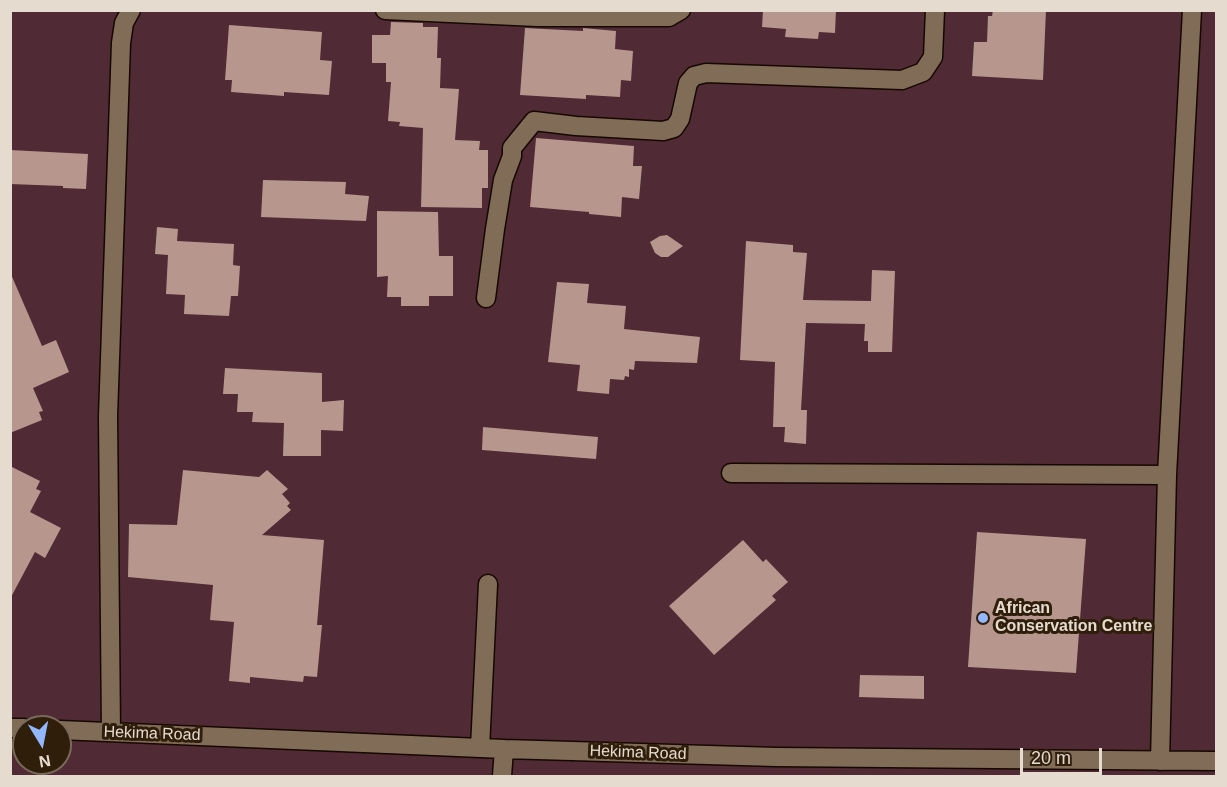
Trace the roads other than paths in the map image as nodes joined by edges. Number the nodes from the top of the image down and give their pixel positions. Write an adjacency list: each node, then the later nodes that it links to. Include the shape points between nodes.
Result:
1 (131, 10): 11 (street, via 124,23 122,44 108,416)
2 (384, 10): 3 (street, via 537,17 669,17)
3 (681, 10)
4 (935, 10): 6 (street, via 933,57 923,72 902,80 706,73 694,76 688,83 680,119 674,128 663,131 534,121 512,148 503,180)
5 (1192, 10): 8 (street)
6 (486, 298)
7 (731, 473): 8 (street)
8 (1167, 475): 14 (street)
9 (488, 584): 12 (street)
10 (72, 730): 11 (street, Hekima Road)
11 (111, 732): 12 (street, Hekima Road)
12 (480, 748): 13 (street, Hekima Road)
13 (504, 749): 16 (street, Hekima Road); 17 (street)
14 (1160, 761): 15 (street, Hekima Road); 16 (street, Hekima Road)
15 (1216, 761)
16 (1066, 767)
17 (502, 777)

